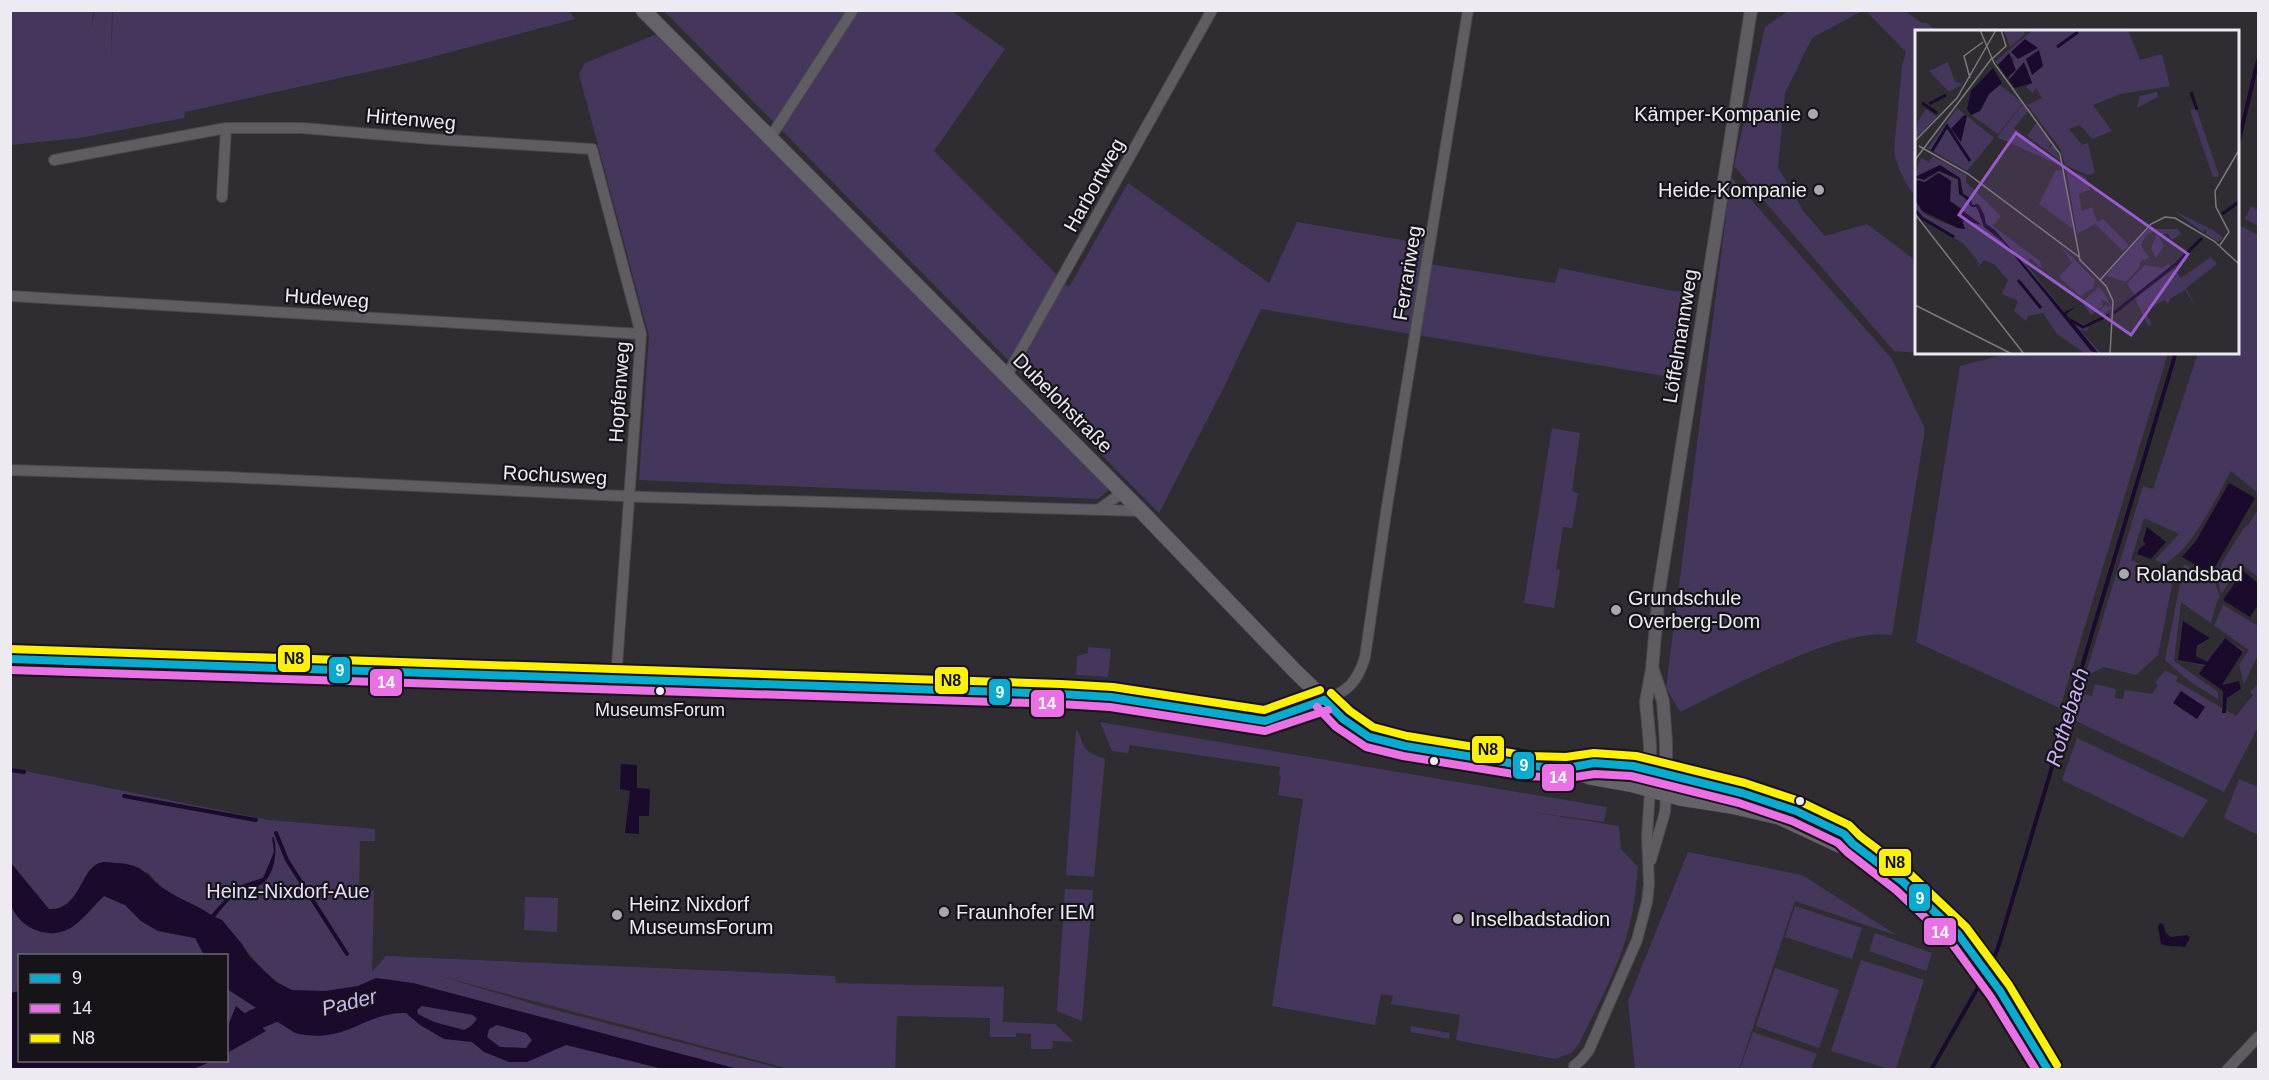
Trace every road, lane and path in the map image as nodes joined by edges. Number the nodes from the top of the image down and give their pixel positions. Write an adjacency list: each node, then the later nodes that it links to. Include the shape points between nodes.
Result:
1 (643, 10): 7 (main road, Dubelohstraße)
2 (853, 10): 7 (street)
3 (1212, 10): 13 (street, Harbortweg)
4 (1468, 10): 22 (street, Ferrariweg, via 1365,657 1355,681 1341,695)
5 (1751, 10): 20 (street, Löffelmannweg, via 1659,591)
6 (226, 128): 8 (street, Hirtenweg, via 302,128); 9 (street, Hirtenweg); 10 (street)
7 (770, 138): 13 (main road, Dubelohstraße)
8 (592, 149): 12 (street, Hopfenweg)
9 (54, 160)
10 (222, 196)
11 (10, 296): 12 (street, Hudeweg)
12 (642, 334): 16 (street, Hopfenweg)
13 (1006, 377): 15 (main road, Dubelohstraße)
14 (10, 470): 16 (street, Rochusweg)
15 (1122, 493): 17 (street); 18 (main road, Dubelohstraße)
16 (630, 496): 17 (street, Rochusweg); 21 (street, Hopfenweg)
17 (1099, 509): 18 (street, Rochusweg)
18 (1141, 511): 22 (main road, Dubelohstraße)
19 (10, 659): 21 (street)
20 (1652, 669): 24 (street, Löffelmannweg, via 1646,702); 25 (street, Löffelmannweg, via 1663,701)
21 (616, 679): 22 (street, via 1074,694 1265,721)
22 (1324, 700): 23 (main road, Dubelohstraße, via 1353,727 1378,739 1488,761)
23 (1567, 768): 24 (main road, via 1594,764); 26 (main road)
24 (1650, 770): 25 (main road); 26 (street, Löffelmannweg)
25 (1666, 774): 27 (street, Löffelmannweg); 28 (main road, via 1796,811 1844,834)
26 (1650, 790): 27 (main road); 29 (street)
27 (1666, 794): 28 (main road, via 1779,817 1839,844); 29 (street)
28 (1853, 844): 32 (main road, via 1958,934)
29 (1650, 866): 31 (street, via 1647,902 1637,940 1589,1050)
30 (2259, 1037): 33 (street)
31 (1574, 1066)
32 (2048, 1070)
33 (2227, 1070)

